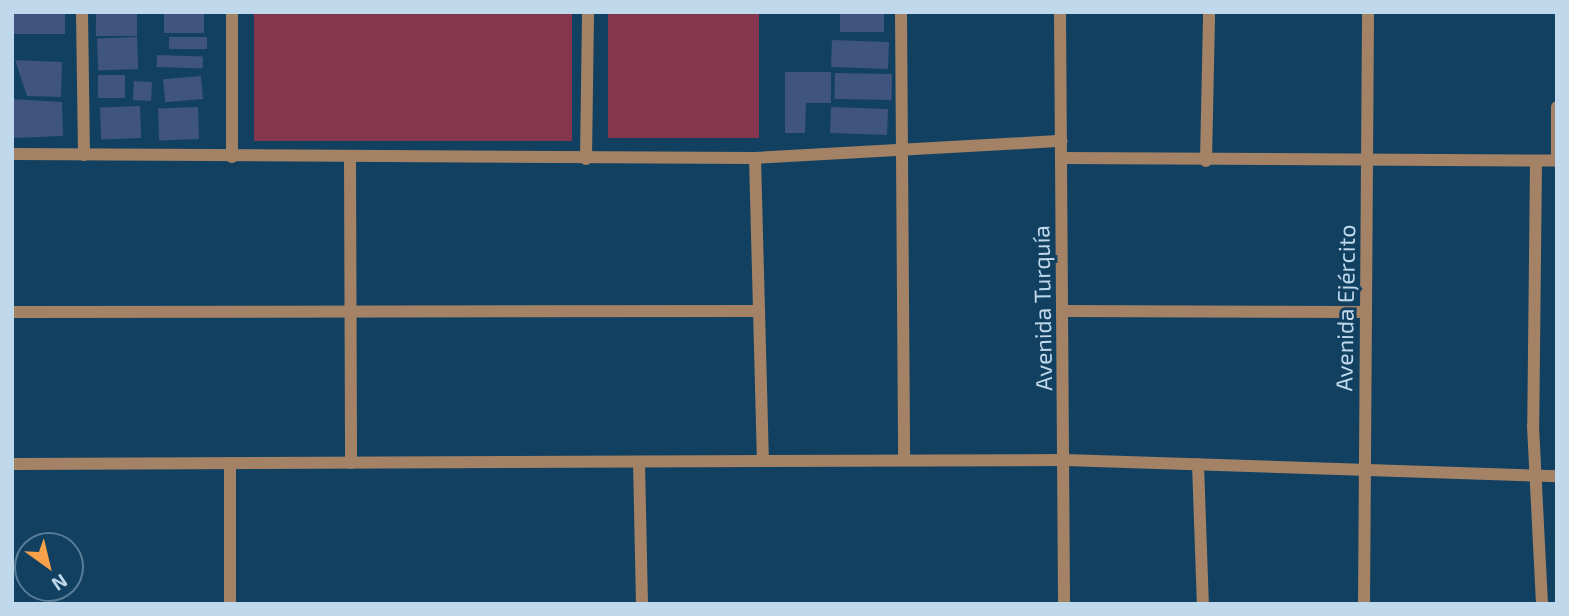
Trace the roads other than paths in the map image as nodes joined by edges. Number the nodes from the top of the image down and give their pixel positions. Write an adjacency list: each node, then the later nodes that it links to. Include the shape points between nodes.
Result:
1 (82, 12): 12 (street)
2 (232, 12): 13 (street)
3 (587, 12): 17 (street)
4 (901, 12): 10 (street)
5 (1060, 12): 9 (street, Avenida Turquía)
6 (1209, 12): 18 (street)
7 (1368, 12): 19 (street, Avenida Ejército)
8 (1557, 107): 21 (street)
9 (1062, 141): 10 (street); 15 (street, Avenida Turquía)
10 (904, 150): 14 (street); 27 (street)
11 (12, 154): 12 (street)
12 (84, 155): 13 (street)
13 (232, 157): 16 (street)
14 (755, 158): 17 (street); 24 (street)
15 (1062, 158): 18 (street); 22 (street, Avenida Turquía)
16 (350, 159): 17 (street); 23 (street)
17 (586, 159)
18 (1206, 161): 19 (street)
19 (1368, 161): 20 (street); 26 (street, Avenida Ejército)
20 (1536, 161): 21 (street); 36 (street)
21 (1557, 161)
22 (1064, 310): 26 (street); 28 (street, Avenida Turquía)
23 (351, 311): 24 (street); 25 (street); 32 (street)
24 (759, 311): 29 (street)
25 (12, 312)
26 (1365, 312): 35 (street, Avenida Ejército)
27 (904, 460): 28 (street); 29 (street)
28 (1065, 460): 34 (street); 40 (street, Avenida Turquía)
29 (764, 461): 30 (street)
30 (639, 462): 32 (street); 39 (street)
31 (230, 463): 32 (street); 33 (street); 38 (street)
32 (351, 463)
33 (12, 464)
34 (1198, 464): 35 (street); 41 (street)
35 (1363, 469): 36 (street); 42 (street, Avenida Ejército)
36 (1536, 475): 37 (street); 43 (street)
37 (1557, 476)
38 (230, 604)
39 (642, 604)
40 (1064, 604)
41 (1203, 604)
42 (1364, 604)
43 (1542, 604)

